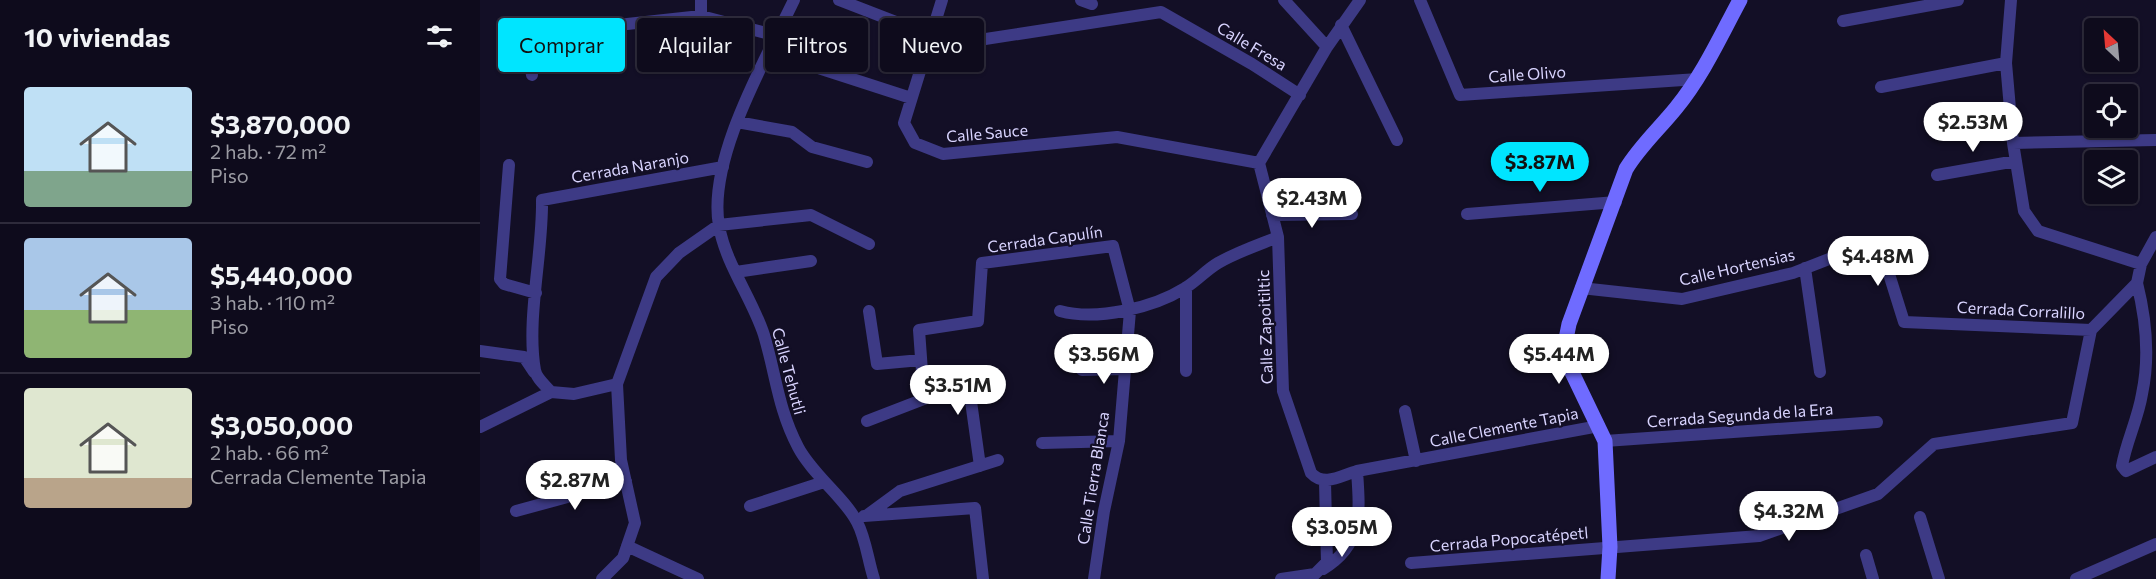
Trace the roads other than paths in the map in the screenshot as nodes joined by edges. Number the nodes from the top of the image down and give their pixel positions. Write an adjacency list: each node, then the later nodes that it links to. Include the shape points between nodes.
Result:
1 (701, 0): 11 (street)
2 (794, 0): 12 (street, Calle Tehutli)
3 (840, 0): 13 (street, Calle Fresa)
4 (942, 0): 14 (street, Calle Sauce)
5 (1284, 0): 19 (street)
6 (1360, 0): 16 (street)
7 (1420, 0): 25 (street, Calle Olivo, via 1460,95)
8 (1740, 0): 25 (street)
9 (1958, 0): 15 (street)
10 (2011, 0): 21 (street)
11 (701, 16): 17 (street); 24 (street, via 544,33 530,49)
12 (786, 18)
13 (888, 18)
14 (936, 18)
15 (1843, 21)
16 (1341, 25): 19 (street); 30 (street)
17 (765, 33)
18 (984, 39): 27 (street, Calle Fresa, via 1161,12)
19 (1327, 47): 27 (street)
20 (765, 59): 29 (street, Calle Tehutli, via 746,93)
21 (2006, 63): 26 (street); 32 (street)
22 (831, 72): 28 (street)
23 (919, 72): 28 (street, Calle Sauce)
24 (532, 75)
25 (1698, 79): 39 (street, via 1636,151)
26 (1881, 87)
27 (1300, 95): 35 (street)
28 (911, 98): 35 (street, Calle Sauce, via 904,123 915,143 943,154 1117,137)
29 (737, 122): 34 (street, via 792,132 812,147); 37 (street, Calle Tehutli)
30 (1397, 140)
31 (2156, 140): 32 (street)
32 (2013, 143): 33 (street)
33 (2016, 161): 38 (street); 49 (street, via 2025,211 2038,231)
34 (867, 162)
35 (1259, 163): 42 (street, Calle Zapoitiltic)
36 (509, 165): 55 (street, via 500,279 504,284)
37 (723, 167): 43 (street, Calle Tehutli, via 717,201); 55 (street, Cerrada Naranjo, via 542,200)
38 (1937, 175)
39 (1616, 202): 41 (street); 54 (street)
40 (1352, 214): 42 (street)
41 (1467, 214)
42 (1272, 215): 44 (street, Calle Zapoitiltic)
43 (719, 225): 46 (street, via 811,215); 51 (street, Calle Tehutli); 69 (street, via 679,253 656,277)
44 (1278, 237): 53 (street, via 1221,261); 86 (street, Calle Zapoitiltic, via 1283,391 1311,472)
45 (2156, 237): 49 (street, Cerrada Corralillo)
46 (869, 244)
47 (1113, 246): 58 (street, Calle Tierra Blanca); 62 (street, Cerrada Capulín, via 982,263 978,321 919,330)
48 (810, 261): 51 (street)
49 (2142, 264): 52 (street, Cerrada Corralillo)
50 (1805, 268): 54 (street, Calle Hortensias, via 1682,299); 59 (street, Calle Hortensias, via 1860,247 1889,274); 66 (street)
51 (736, 272): 85 (street, Calle Tehutli, via 764,334 784,421 803,457)
52 (2137, 283): 60 (street, Cerrada Corralillo); 79 (street, via 2146,319 2145,374 2122,466 2126,471)
53 (1186, 288): 58 (street); 65 (street)
54 (1581, 288): 74 (street, via 1565,344 1567,362)
55 (536, 293): 67 (street)
56 (868, 311): 62 (street, via 877,364)
57 (1060, 311): 58 (street)
58 (1130, 311): 63 (street, Calle Tierra Blanca)
59 (1904, 321): 60 (street, Cerrada Corralillo)
60 (2091, 330): 93 (street, Cerrada Popocatépetl, via 2072,423 1934,444 1878,494 1759,536)
61 (480, 351): 67 (street, via 524,357)
62 (921, 360): 68 (street, Cerrada Capulín)
63 (1125, 369): 64 (street); 76 (street, Calle Tierra Blanca)
64 (1082, 370)
65 (1186, 371)
66 (1820, 372)
67 (535, 373): 70 (street)
68 (923, 383): 72 (street, via 924,399); 82 (street, via 968,380)
69 (617, 384): 70 (street, via 574,394); 84 (street, via 621,460)
70 (551, 392): 75 (street)
71 (1405, 411): 81 (street)
72 (867, 421)
73 (1877, 422): 77 (street, Cerrada Segunda de la Era)
74 (1599, 426): 77 (street); 81 (street, Calle Clemente Tapia)
75 (480, 427)
76 (1119, 441): 78 (street); 102 (street, Calle Tierra Blanca)
77 (1605, 441): 93 (street)
78 (1042, 443)
79 (2156, 457)
80 (998, 460): 82 (street)
81 (1416, 461): 83 (street, Calle Clemente Tapia)
82 (980, 466): 90 (street, via 900,491)
83 (1357, 471): 86 (street); 96 (street, via 1360,514 1348,547 1339,559)
84 (626, 481): 88 (street); 92 (street, via 635,523)
85 (824, 482): 87 (street); 90 (street, Calle Tehutli)
86 (1324, 482): 96 (street, via 1327,562)
87 (750, 506)
88 (516, 511)
89 (1920, 517): 106 (street)
90 (861, 519): 100 (street, Calle Tehutli); 101 (street, via 975,508)
91 (2156, 544): 97 (street)
92 (627, 546): 98 (street, via 623,558); 99 (street)
93 (1610, 547): 95 (street, Cerrada Popocatépetl); 104 (street)
94 (1866, 555): 105 (street)
95 (1411, 563)
96 (1323, 569): 103 (street, via 1315,574)
97 (2080, 578)
98 (602, 579)
99 (698, 579)
100 (874, 579)
101 (983, 579)
102 (1094, 579)
103 (1281, 579)
104 (1608, 579)
105 (1874, 579)
106 (1939, 579)

